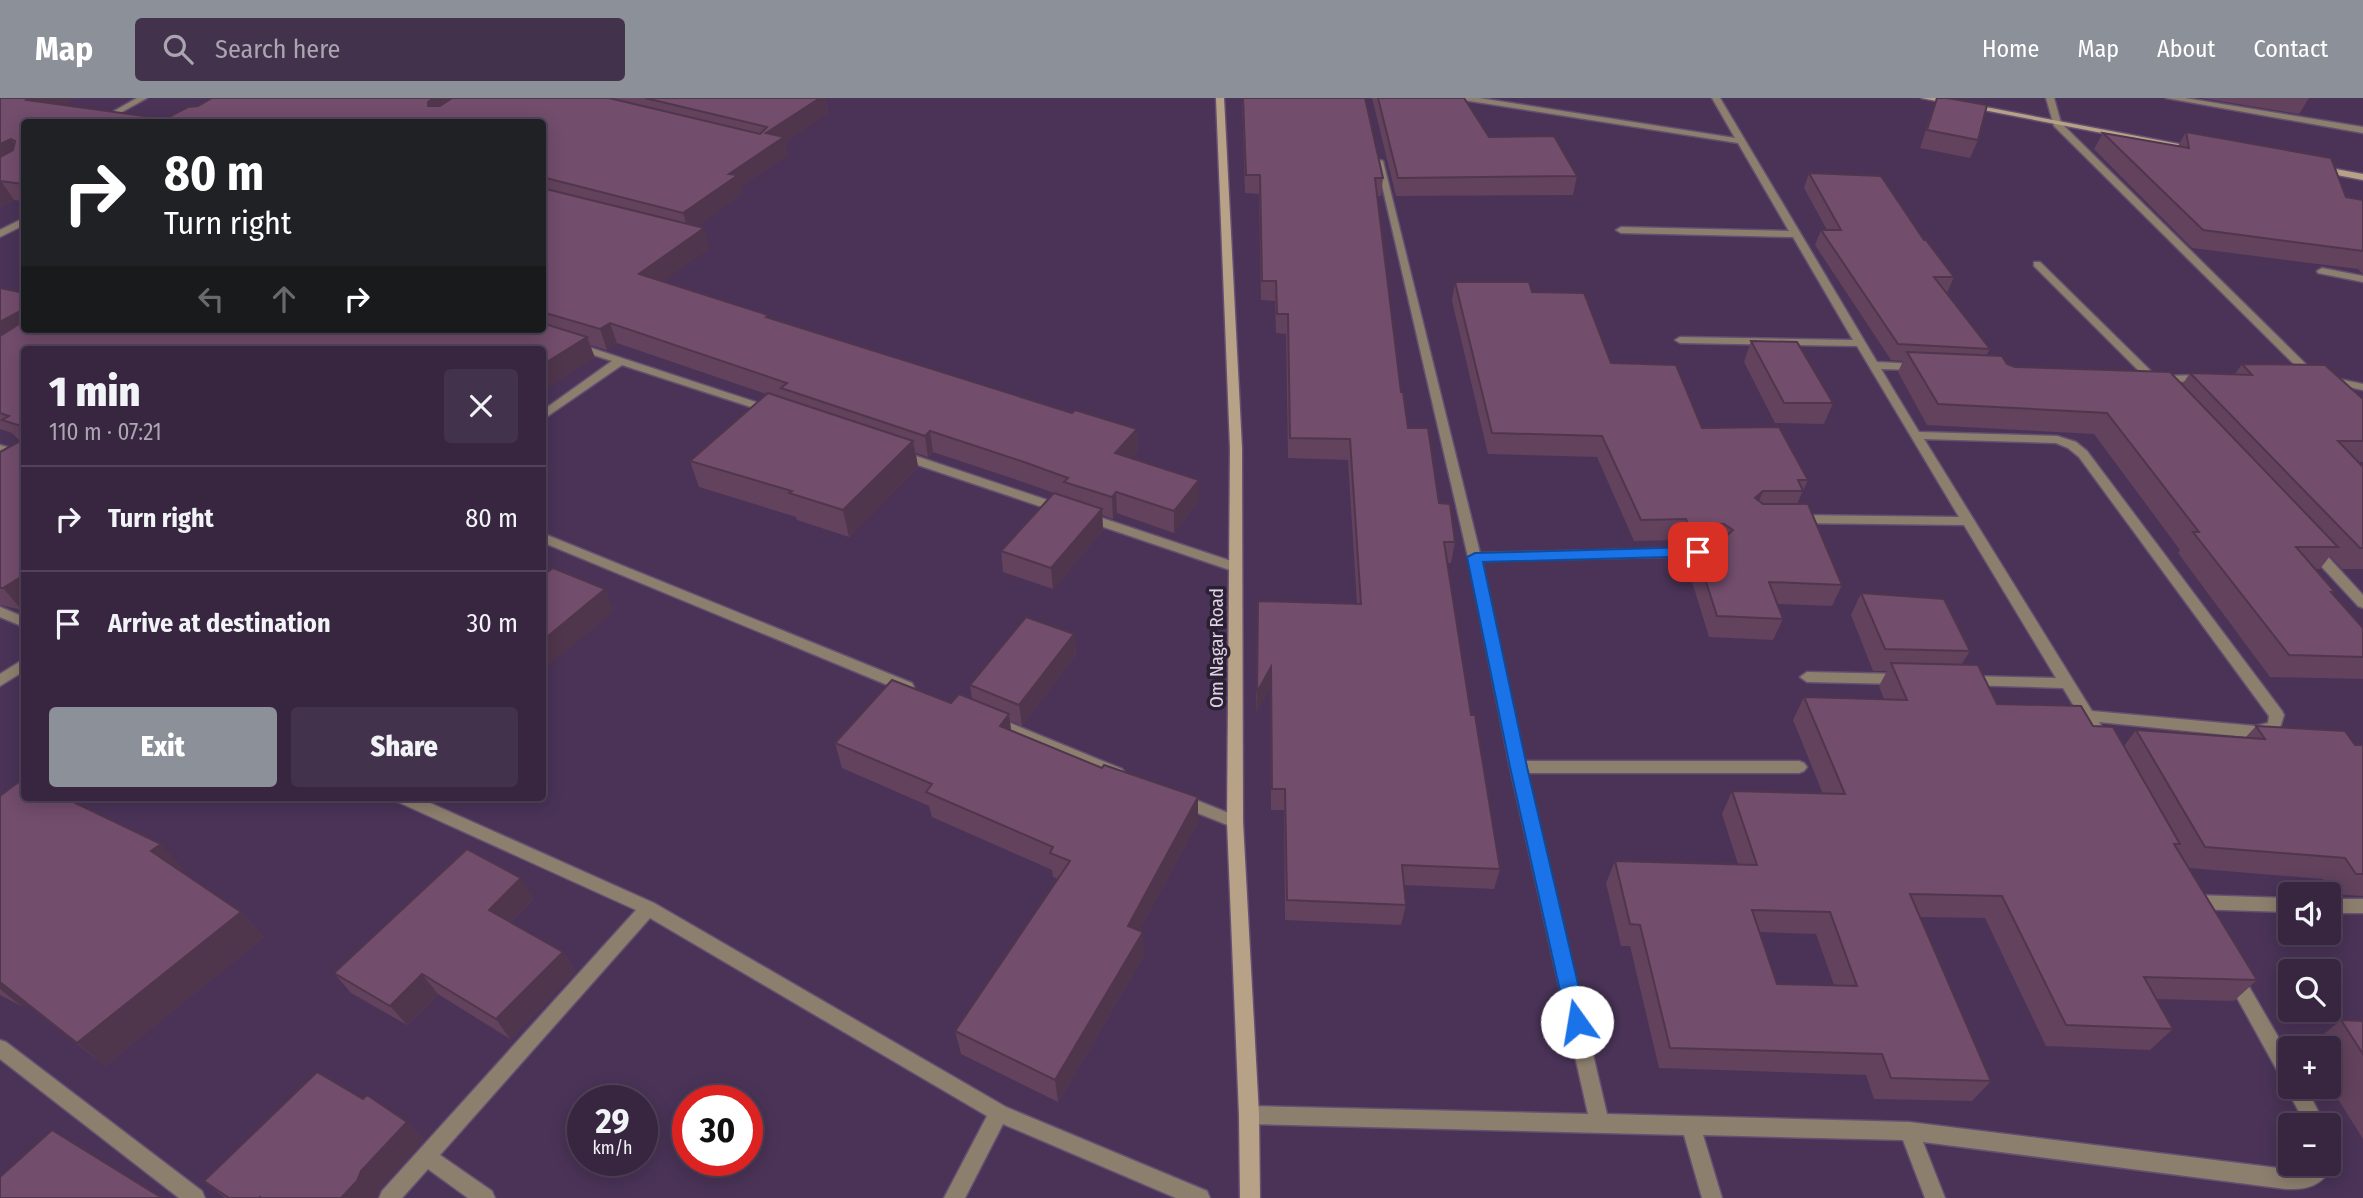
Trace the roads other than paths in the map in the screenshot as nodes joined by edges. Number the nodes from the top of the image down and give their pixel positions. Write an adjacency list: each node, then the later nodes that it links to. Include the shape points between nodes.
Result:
1 (144, 98): 8 (street)
2 (1220, 98): 49 (street, Om Nagar Road, via 1236,448)
3 (1463, 98): 11 (street)
4 (1716, 98): 11 (street)
5 (1925, 98): 9 (street)
6 (2050, 98): 9 (street)
7 (2170, 98): 10 (street)
8 (105, 119)
9 (2057, 124): 12 (street); 30 (street)
10 (2363, 130)
11 (1741, 141): 19 (street)
12 (2204, 149)
13 (1377, 152): 48 (street)
14 (2310, 168): 15 (street)
15 (2363, 177)
16 (21, 223): 18 (street)
17 (1621, 230): 19 (street)
18 (0, 234)
19 (1796, 234): 25 (street)
20 (2037, 264): 33 (street)
21 (2322, 271): 22 (street)
22 (2363, 279)
23 (1680, 340): 25 (street)
24 (557, 341): 26 (street)
25 (1860, 342): 27 (street)
26 (621, 360): 37 (street); 38 (street)
27 (1873, 365): 28 (street); 39 (street)
28 (1926, 368)
29 (2299, 376): 30 (street)
30 (2312, 376): 34 (street); 35 (street)
31 (2220, 378): 33 (street)
32 (2140, 379): 33 (street)
33 (2154, 379): 36 (street)
34 (2363, 387)
35 (2333, 395)
36 (2173, 400)
37 (546, 414)
38 (790, 417)
39 (1918, 436): 44 (street); 61 (street, via 2039,439 2072,445 2277,715 2274,727 2256,732)
40 (882, 448): 49 (street)
41 (0, 449): 42 (street)
42 (21, 455)
43 (1782, 519): 44 (street)
44 (1969, 520): 58 (street)
45 (546, 539): 59 (street)
46 (2306, 542): 50 (street)
47 (1716, 552): 48 (street)
48 (1475, 557): 63 (street)
49 (1235, 567): 68 (street, Om Nagar Road)
50 (2363, 603)
51 (0, 612): 52 (street)
52 (21, 621)
53 (21, 666): 56 (street)
54 (1807, 677): 55 (street)
55 (1918, 680)
56 (0, 681)
57 (1959, 681): 58 (street)
58 (2069, 683): 61 (street)
59 (927, 695)
60 (978, 716): 65 (street)
61 (2089, 716): 62 (street)
62 (2109, 751)
63 (1518, 767): 64 (street); 79 (street)
64 (1799, 767)
65 (1132, 780)
66 (1171, 795): 68 (street)
67 (411, 801): 73 (street)
68 (1235, 822): 78 (street, Om Nagar Road)
69 (2193, 902): 70 (street)
70 (2278, 905)
71 (2341, 906): 72 (street)
72 (2363, 906)
73 (648, 908): 77 (street); 82 (street)
74 (2226, 961): 76 (street)
75 (0, 1048): 84 (street)
76 (2278, 1054)
77 (999, 1113): 87 (street); 88 (street)
78 (1249, 1115): 79 (street); 89 (street, Om Nagar Road)
79 (1600, 1124): 80 (street)
80 (1691, 1126): 81 (street); 90 (street)
81 (1909, 1131): 83 (street, via 2286,1179); 91 (street)
82 (427, 1157): 85 (street); 86 (street)
83 (2314, 1176)
84 (195, 1198)
85 (389, 1198)
86 (485, 1198)
87 (954, 1198)
88 (1200, 1198)
89 (1250, 1198)
90 (1712, 1198)
91 (1935, 1198)

